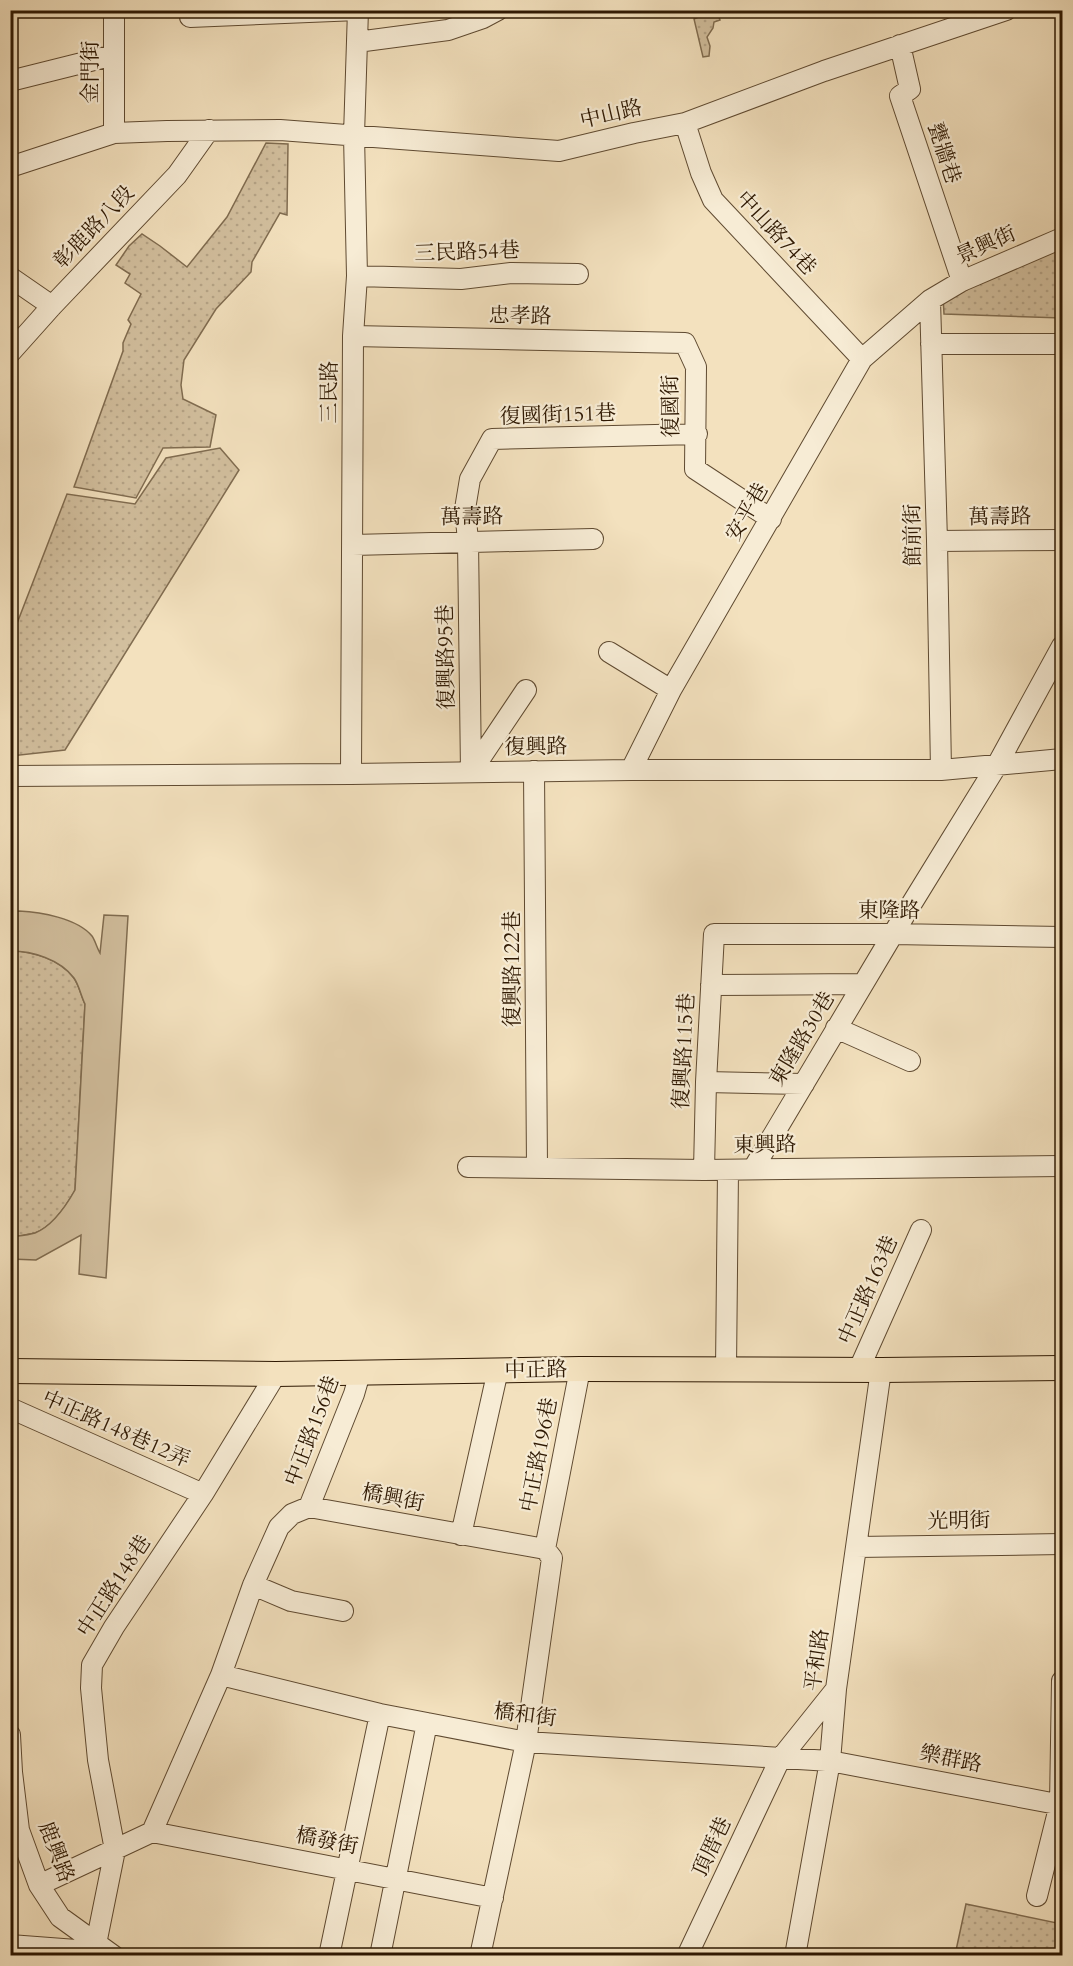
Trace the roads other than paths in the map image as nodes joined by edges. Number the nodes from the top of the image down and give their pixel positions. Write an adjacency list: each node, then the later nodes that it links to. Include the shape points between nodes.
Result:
1 (114, 10): 10 (street, 金門街)
2 (358, 10): 5 (street); 8 (street, 三民路)
3 (498, 10): 8 (street, via 448,30)
4 (1006, 10): 9 (street, 中山路)
5 (306, 12): 6 (street)
6 (211, 13): 7 (street)
7 (190, 17)
8 (357, 42): 15 (street, 三民路)
9 (900, 45): 12 (street, 中山路); 21 (street, 甕牆巷, via 910,89 900,96)
10 (114, 55): 11 (street); 14 (street, 金門街)
11 (10, 81)
12 (685, 123): 15 (street, 中山路, via 559,151); 29 (street, 中山路74巷, via 713,200)
13 (209, 130): 14 (street, 中山路); 15 (street, 中山路); 23 (street, 彰鹿路八段, via 177,175)
14 (114, 133): 16 (street, 中山路)
15 (354, 135): 19 (street, 三民路)
16 (10, 166)
17 (1062, 238): 21 (street, 景興街)
18 (578, 274): 19 (street, 三民路54巷, via 511,273 461,279)
19 (357, 276): 24 (street, 三民路)
20 (10, 277): 23 (street)
21 (962, 281): 22 (street, 景興街)
22 (930, 300): 26 (street, 館前街); 29 (street, 安平巷)
23 (52, 306): 28 (street, 彰鹿路八段)
24 (353, 336): 25 (street, 忠孝路); 36 (street, 三民路)
25 (685, 343): 30 (street, 復國街, via 696,367)
26 (931, 344): 27 (street); 35 (street, 館前街)
27 (1062, 344)
28 (10, 353)
29 (862, 359): 31 (street, 安平巷)
30 (697, 434): 31 (street, 復國街, via 695,469); 34 (street, 復國街151巷, via 492,439 470,478 465,509)
31 (771, 519): 40 (street, 安平巷)
32 (593, 539): 34 (street, 萬壽路)
33 (1062, 540): 35 (street, 萬壽路)
34 (468, 541): 36 (street, 萬壽路); 46 (street, 復興路95巷)
35 (937, 541): 44 (street, 館前街)
36 (353, 545): 47 (street, 三民路)
37 (1062, 646): 42 (street, 東隆路30巷)
38 (609, 652): 40 (street)
39 (526, 690): 46 (street)
40 (671, 690): 43 (street, 安平巷)
41 (1062, 759): 42 (street, 復興路)
42 (997, 765): 44 (street, 復興路); 50 (street, 東隆路30巷)
43 (631, 770): 44 (street, 復興路); 45 (street, 復興路)
44 (941, 770)
45 (534, 771): 46 (street, 復興路); 60 (street, 復興路122巷)
46 (471, 772): 47 (street, 復興路)
47 (351, 774): 48 (street, 復興路)
48 (10, 776)
49 (714, 934): 50 (street, 東隆路); 53 (street, 復興路115巷)
50 (893, 934): 51 (street, 東隆路); 52 (street, 東隆路30巷)
51 (1062, 937)
52 (863, 984): 53 (street); 54 (street, 東隆路30巷)
53 (711, 985): 56 (street, 復興路115巷)
54 (836, 1028): 55 (street); 57 (street, 東隆路30巷)
55 (910, 1060)
56 (706, 1082): 57 (street); 62 (street, 復興路115巷)
57 (804, 1084): 61 (street, 東隆路30巷)
58 (1062, 1166): 61 (street, 東興路)
59 (468, 1167): 60 (street, 東興路)
60 (537, 1167): 62 (street, 東興路)
61 (753, 1169): 63 (street, 東興路)
62 (704, 1170): 63 (street, 東興路)
63 (728, 1170): 69 (street)
64 (921, 1230): 67 (street, 中正路163巷)
65 (1062, 1368): 67 (main road, 中正路)
66 (580, 1369): 68 (main road, 中正路); 69 (main road, 中正路); 79 (street, 中正路196巷)
67 (870, 1369): 69 (main road, 中正路); 78 (street, 平和路)
68 (498, 1370): 71 (main road, 中正路); 76 (street)
69 (726, 1370)
70 (10, 1371): 72 (main road, 中正路)
71 (360, 1373): 72 (main road, 中正路); 75 (street, 中正路156巷)
72 (276, 1374): 74 (street, 中正路148巷)
73 (10, 1408): 74 (street, 中正路148巷12弄)
74 (203, 1494): 93 (street, 中正路148巷, via 92,1665 98,1760)
75 (309, 1507): 76 (street, 橋興街); 80 (street, via 291,1514 279,1527)
76 (461, 1536): 79 (street, 橋興街)
77 (1062, 1544): 78 (street, 光明街)
78 (857, 1547): 84 (street, 平和路)
79 (545, 1549): 88 (street, via 552,1558)
80 (253, 1585): 81 (street, via 291,1601); 82 (street)
81 (343, 1611)
82 (221, 1675): 85 (street, 橋和街); 92 (street)
83 (1062, 1681): 91 (street)
84 (836, 1689): 89 (street, 頂厝巷); 90 (street, 平和路)
85 (380, 1714): 86 (street, 橋和街); 94 (street)
86 (427, 1724): 88 (street, 橋和街); 95 (street)
87 (10, 1735): 96 (street, 鹿興路, via 19,1830)
88 (526, 1742): 89 (street, 橋和街); 98 (street)
89 (780, 1759): 90 (street, 橋和街); 105 (street, 頂厝巷)
90 (830, 1761): 91 (street, 樂群路); 106 (street, 平和路)
91 (1061, 1805): 97 (street)
92 (152, 1832): 93 (street); 94 (street, 橋發街)
93 (116, 1850): 96 (street); 99 (street)
94 (348, 1869): 95 (street, 橋發街); 102 (street)
95 (396, 1879): 98 (street, 橋發街); 103 (street)
96 (39, 1885): 99 (street, 鹿興路, via 60,1917)
97 (1036, 1896)
98 (493, 1898): 104 (street)
99 (96, 1944): 100 (street, via 76,1950); 101 (street, 鹿興路)
100 (10, 1945)
101 (114, 1956)
102 (329, 1956)
103 (380, 1956)
104 (480, 1956)
105 (687, 1956)
106 (795, 1956)

